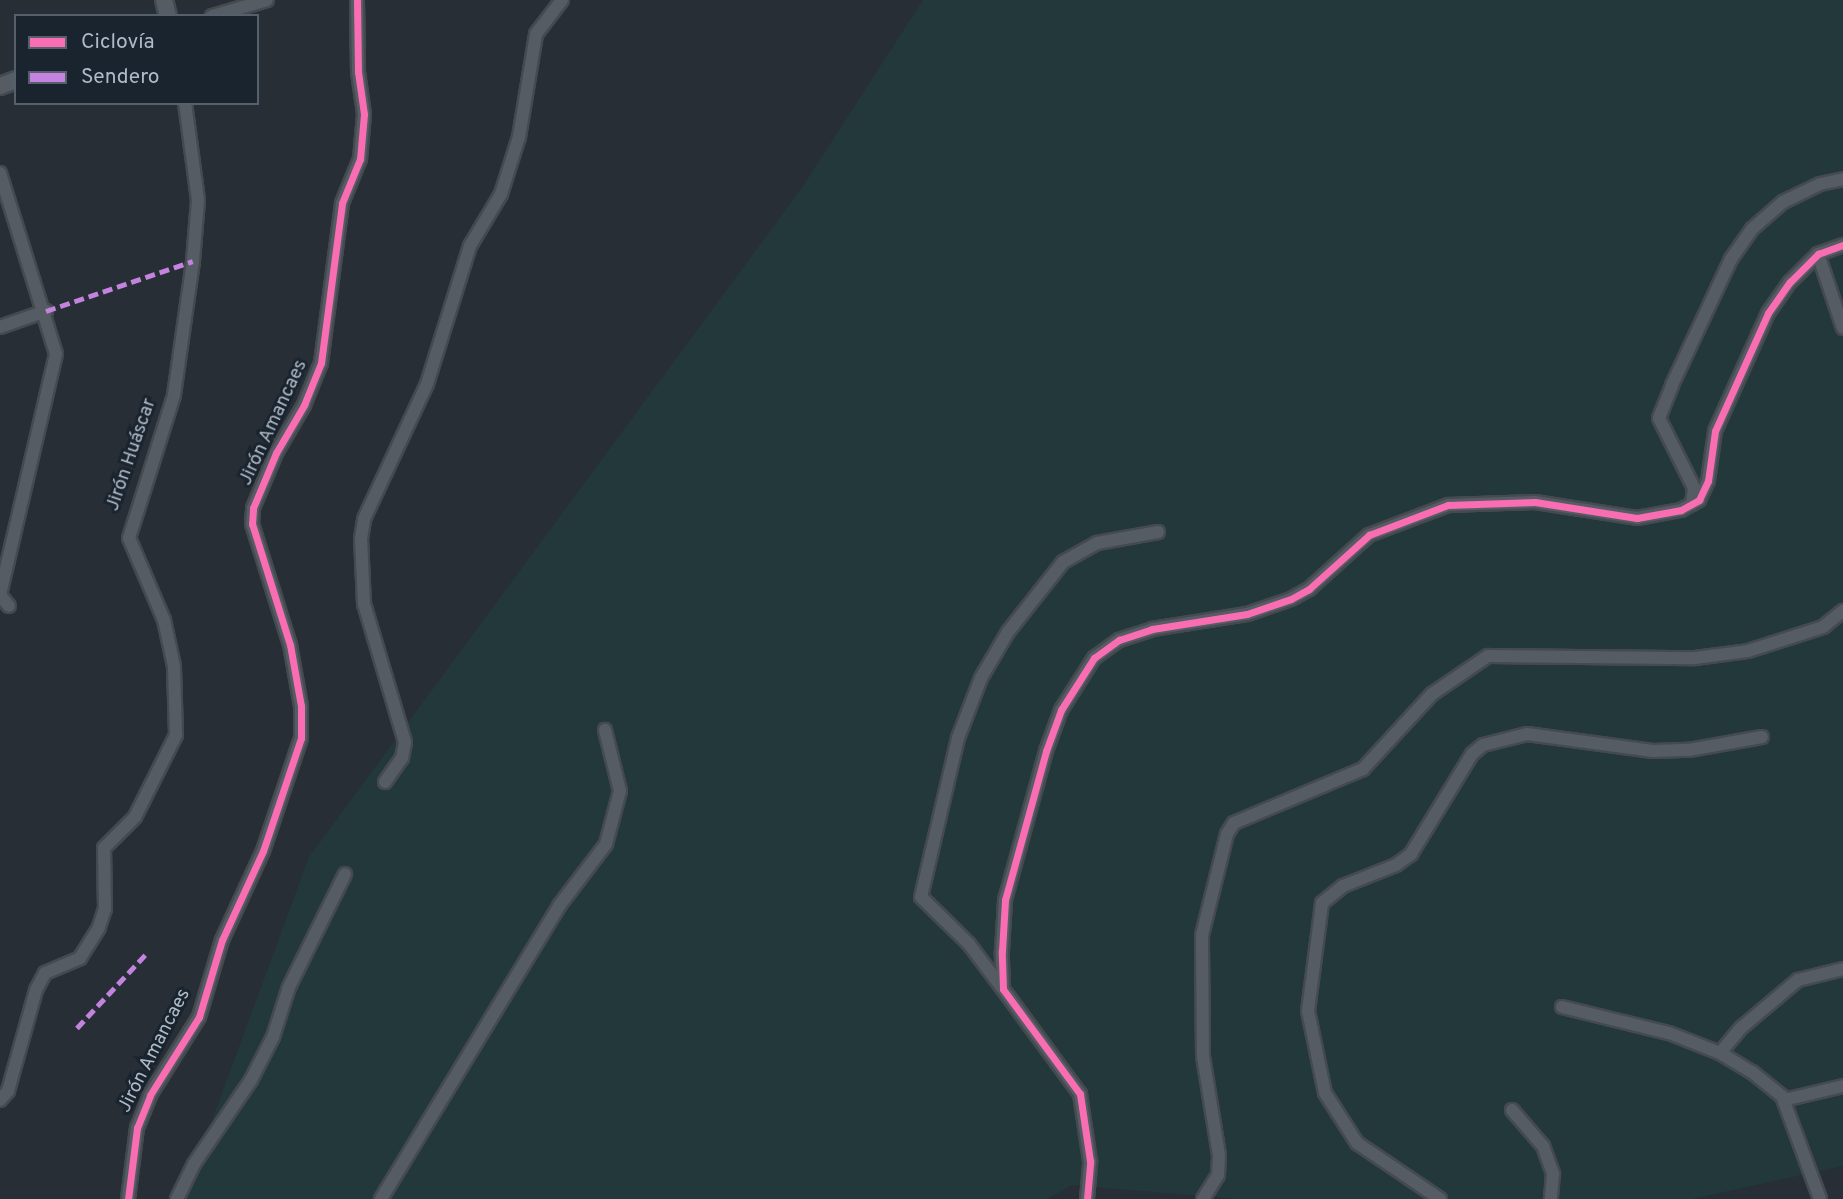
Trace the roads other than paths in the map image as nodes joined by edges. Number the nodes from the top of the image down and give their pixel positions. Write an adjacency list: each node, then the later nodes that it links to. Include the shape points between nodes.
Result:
1 (267, 0): 4 (street)
2 (357, 0): 30 (street, Jirón Amancaes, via 364,114 360,159 342,203 321,363 276,453 251,524 290,645 301,706 301,738 264,851 222,940 199,1017 150,1095 137,1128)
3 (562, 0): 20 (street, via 536,34 519,137 501,194 470,246 427,384 364,519 360,539 364,604 405,742 402,758)
4 (219, 14)
5 (185, 105): 27 (street, Jirón Huáscar, via 198,200 193,261 174,395 129,538 164,620 174,666 176,734 135,817 104,848 105,909 99,927 80,958 45,973 36,990)
6 (0, 173): 10 (street)
7 (1843, 179): 13 (street, via 1820,184 1783,202 1752,229 1731,260 1672,385 1659,418 1694,488)
8 (1843, 245): 9 (street)
9 (1818, 254): 12 (street); 13 (street, via 1768,313 1719,420 1708,481)
10 (46, 311): 11 (street); 15 (street, via 56,354)
11 (0, 327)
12 (1843, 328)
13 (1692, 504): 23 (street, via 1637,518 1535,502 1448,505 1369,535 1309,589 1291,598 1247,614 1152,629 1119,640 1094,658 1074,685 1046,751 1005,900)
14 (1158, 532): 23 (street, via 1097,543 1063,562 1007,632 981,678 958,738 921,897 969,944)
15 (5, 560): 16 (street, via 0,595)
16 (9, 606)
17 (1843, 611): 34 (street, via 1822,627 1735,653 1695,658 1488,656 1432,694 1363,769 1234,823 1227,834 1202,935 1203,1056 1219,1155 1218,1175)
18 (605, 730): 32 (street, via 620,792 606,844 559,906)
19 (1762, 737): 35 (street, via 1653,751 1527,734 1483,745 1472,754 1410,854 1396,865 1343,886 1322,903 1308,1011 1325,1093 1357,1143)
20 (385, 782)
21 (345, 874): 31 (street, via 289,987 257,1069 194,1164)
22 (1843, 969): 25 (street, via 1798,980 1741,1028)
23 (1003, 989): 33 (street, via 1080,1094 1089,1148)
24 (1562, 1007): 25 (street, via 1669,1033)
25 (1720, 1053): 28 (street)
26 (1843, 1086): 28 (street)
27 (4, 1096)
28 (1784, 1100): 37 (street)
29 (1512, 1110): 36 (street, via 1543,1146 1553,1174)
30 (128, 1199)
31 (177, 1199)
32 (381, 1199)
33 (1087, 1199)
34 (1203, 1199)
35 (1440, 1199)
36 (1551, 1199)
37 (1820, 1199)

